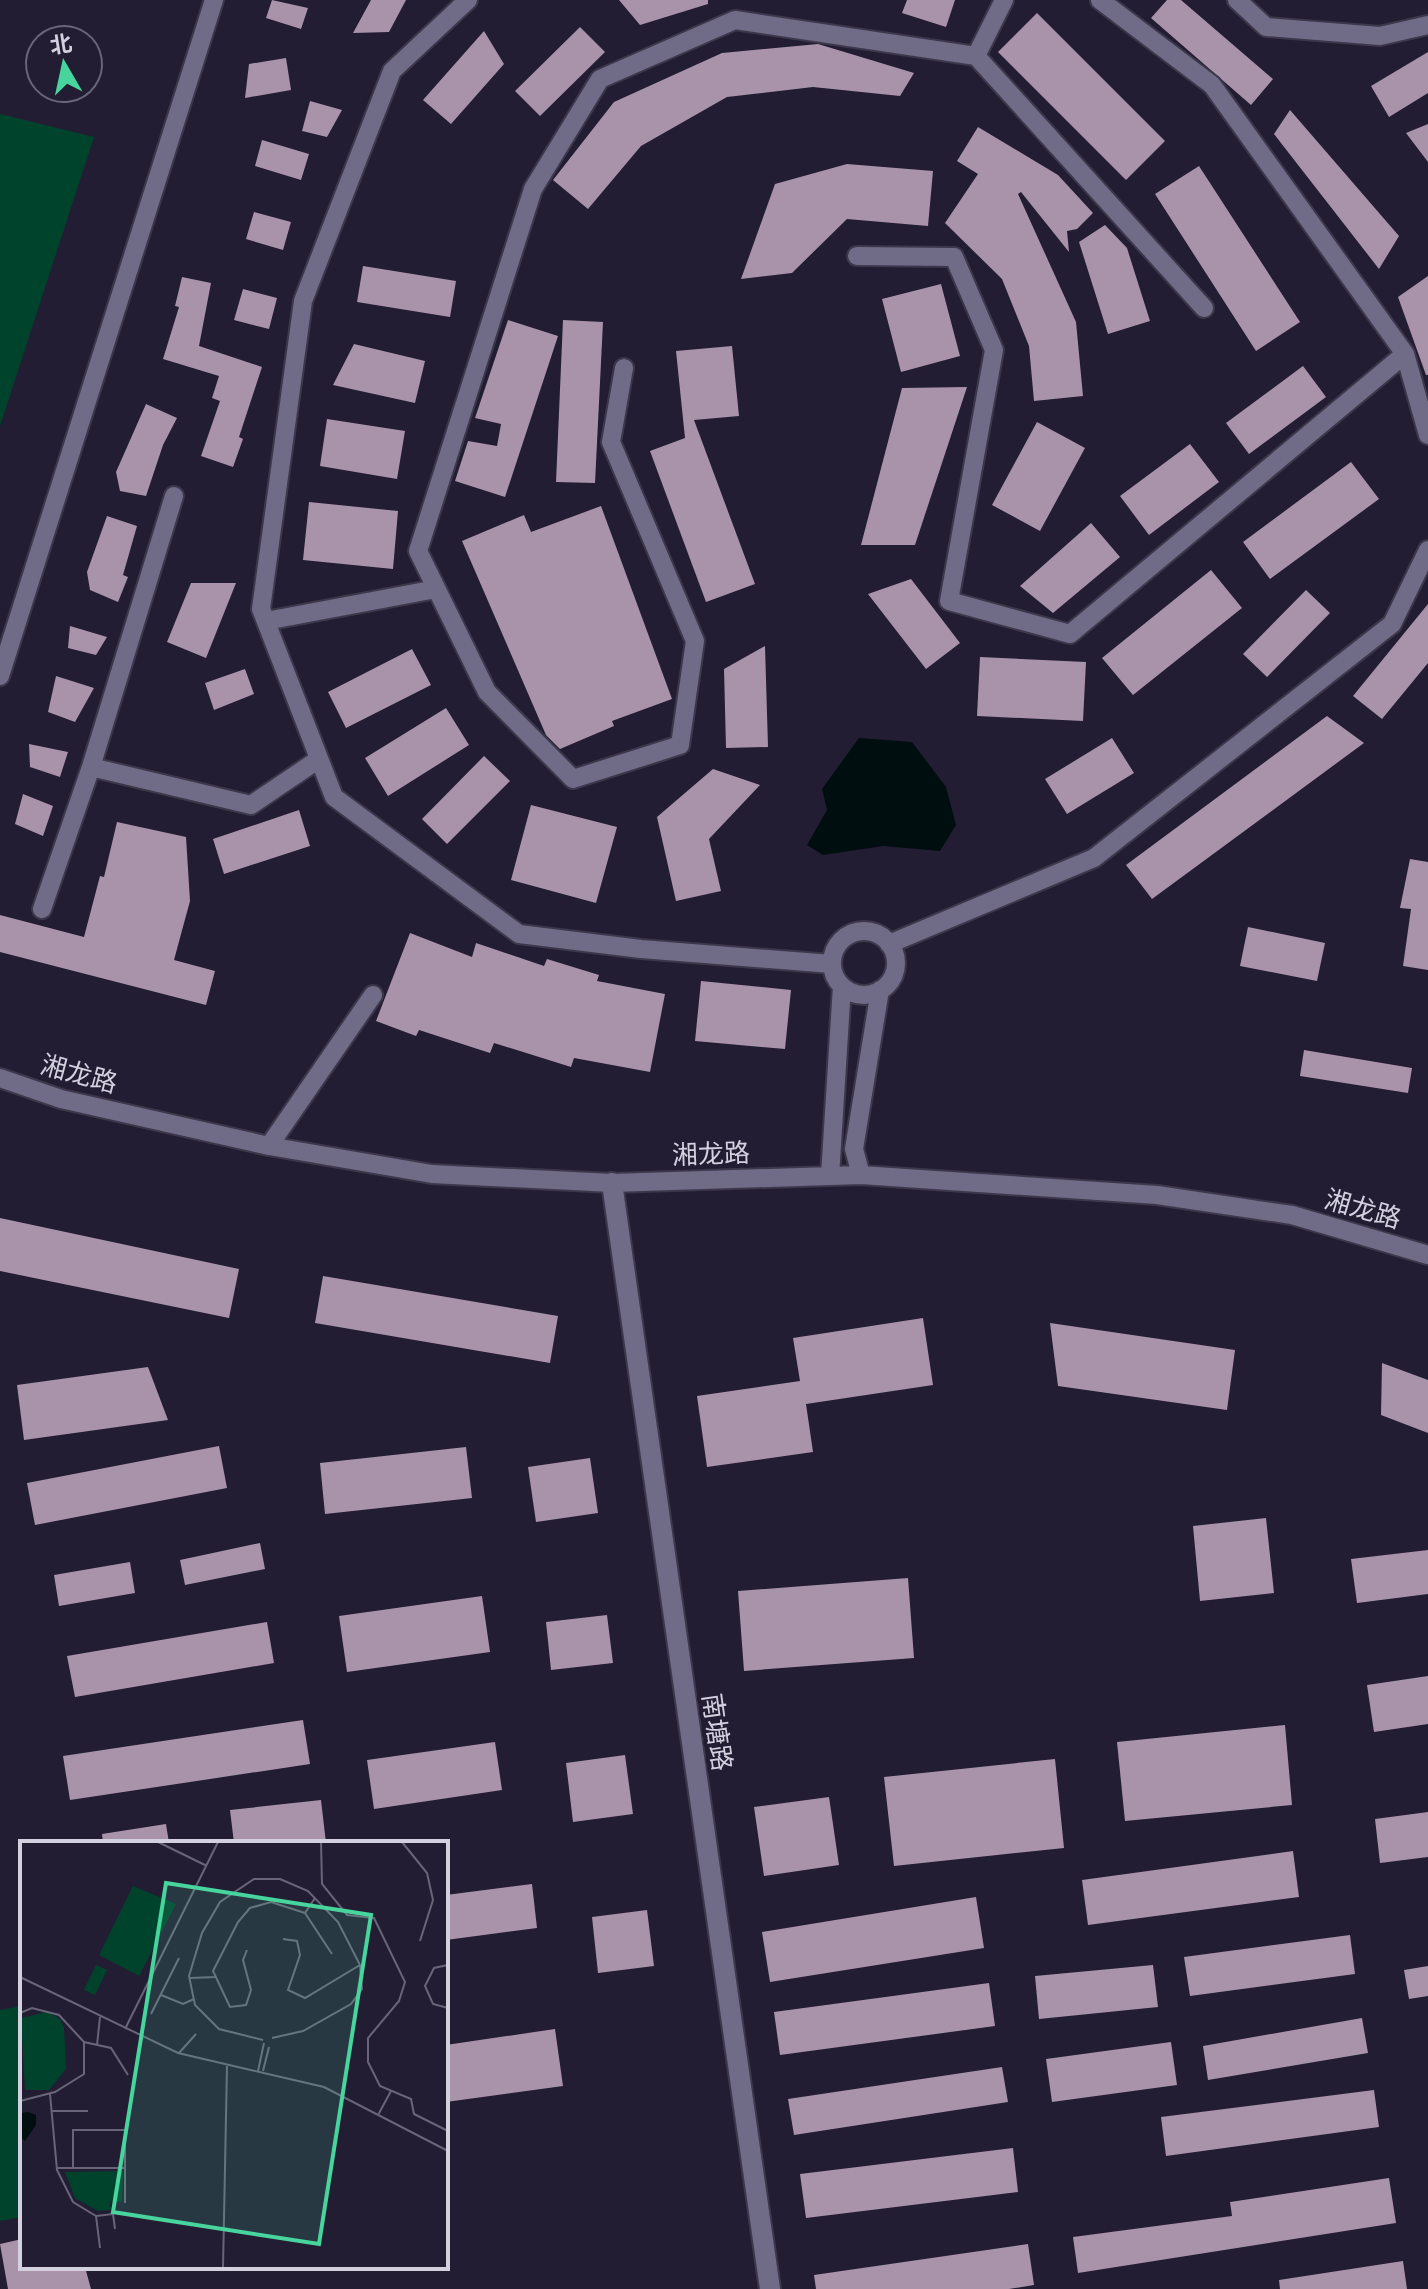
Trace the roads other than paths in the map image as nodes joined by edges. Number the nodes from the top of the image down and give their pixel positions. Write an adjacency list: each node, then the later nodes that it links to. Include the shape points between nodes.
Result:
1 (214, 0): 17 (street)
2 (468, 0): 16 (street, via 392,71 303,301 261,609)
3 (1004, 0): 7 (street)
4 (1100, 0): 10 (street, via 1212,85)
5 (1237, 0): 6 (street, via 1266,27 1380,36)
6 (1428, 25)
7 (976, 56): 9 (street); 15 (street, via 735,20 600,79 533,189 418,551)
8 (857, 256): 10 (street, via 954,257 994,350 949,601 1070,634)
9 (1204, 308)
10 (1405, 354): 12 (street)
11 (624, 368): 15 (street, via 611,442 695,641 680,745 573,779 487,692)
12 (1428, 435)
13 (174, 496): 19 (street)
14 (1428, 550): 21 (street, via 1392,624 1094,858)
15 (436, 589): 16 (street)
16 (266, 621): 18 (street)
17 (0, 676)
18 (319, 759): 19 (street, via 251,805); 22 (street, via 334,797 519,934)
19 (91, 767): 20 (street)
20 (42, 909)
21 (889, 944): 22 (street, via 876,934 854,933 837,946); 24 (street, via 895,970)
22 (832, 964): 23 (street)
23 (842, 986): 24 (street, via 864,995); 29 (street)
24 (880, 990): 28 (street, via 854,1149)
25 (373, 995): 27 (street)
26 (0, 1078): 27 (street, 湘龙路, via 61,1099)
27 (269, 1146): 30 (street, 湘龙路, via 432,1174)
28 (861, 1175): 29 (street, 湘龙路); 31 (street, 湘龙路, via 1157,1195 1292,1215)
29 (830, 1176): 30 (street, 湘龙路)
30 (612, 1183): 32 (street, 南塘路)
31 (1428, 1255)
32 (770, 2289)

